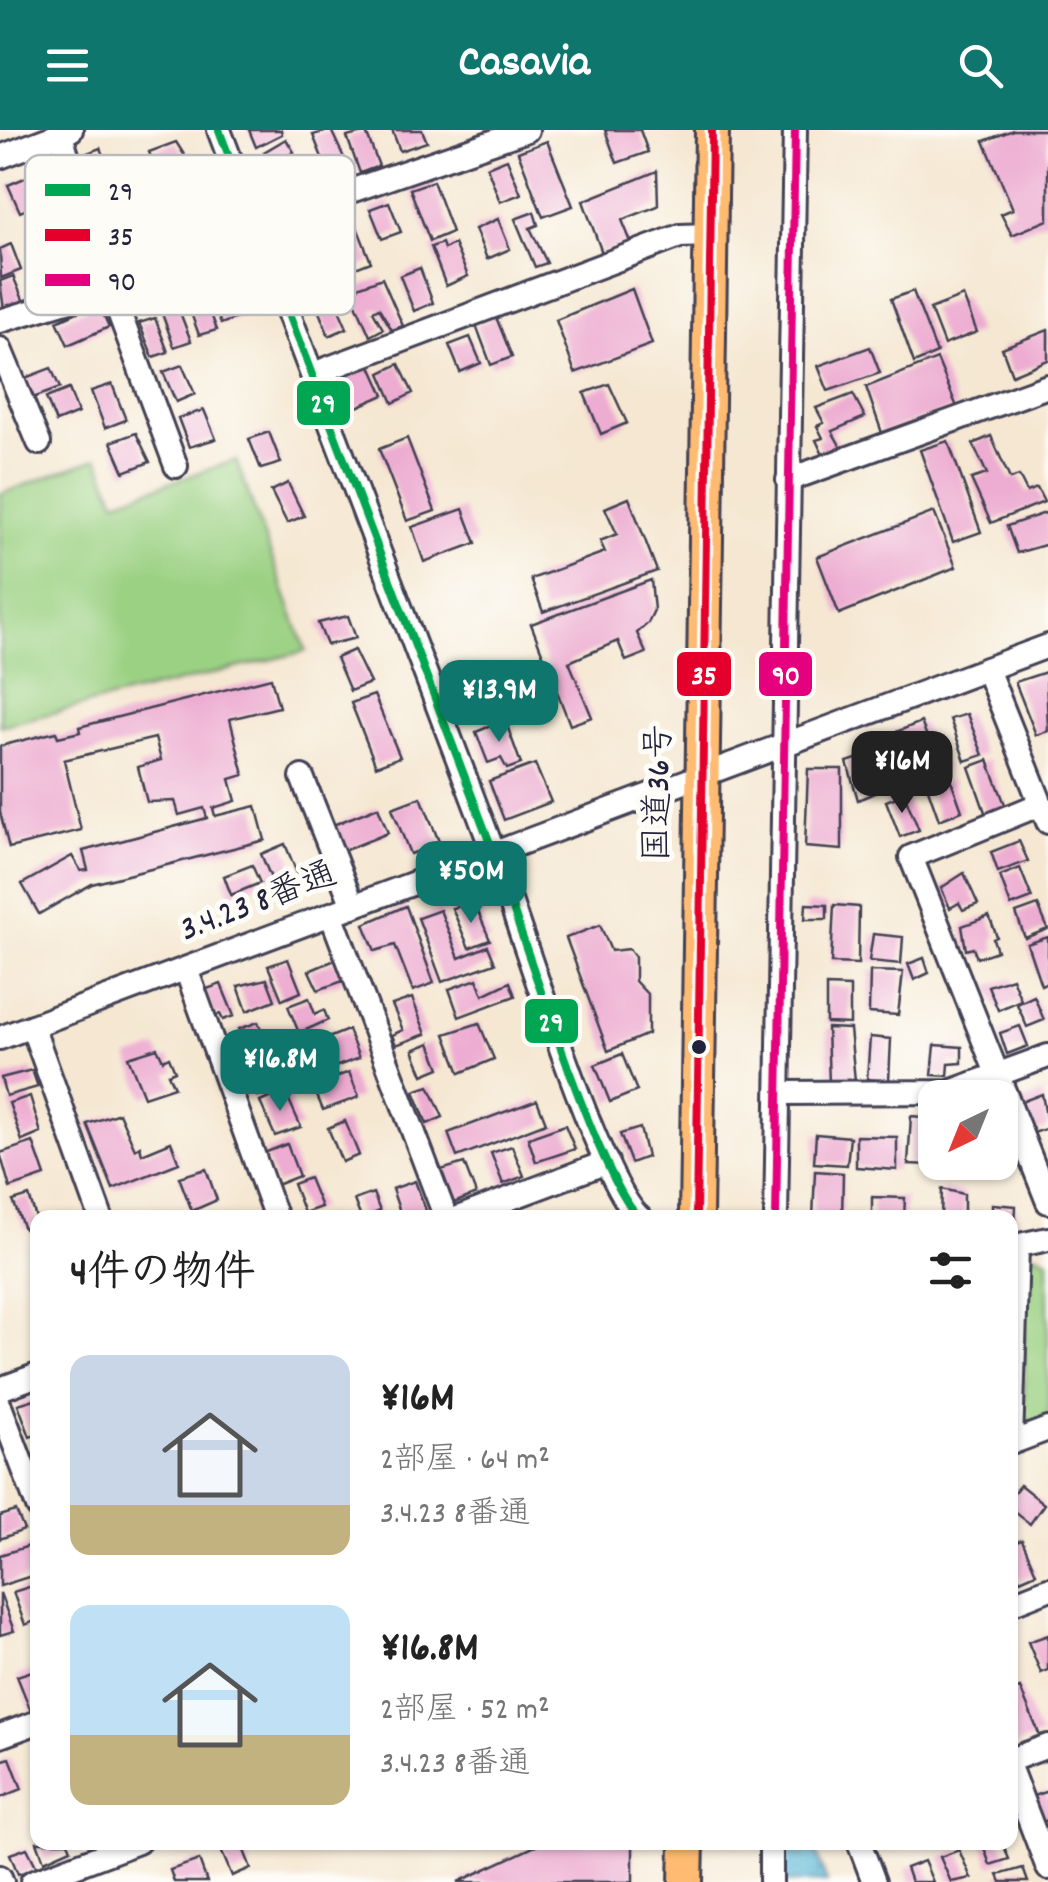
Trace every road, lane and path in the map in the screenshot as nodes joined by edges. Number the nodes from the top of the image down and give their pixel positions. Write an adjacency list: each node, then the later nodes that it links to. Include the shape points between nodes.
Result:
1 (219, 130): 7 (street)
2 (527, 130): 9 (street)
3 (712, 130): 10 (highway, 国道36号)
4 (796, 130): 20 (street)
5 (64, 131): 6 (street); 8 (street)
6 (71, 155)
7 (229, 155)
8 (0, 157)
9 (355, 189)
10 (708, 235): 16 (street, via 680,236); 24 (highway, 国道36号)
11 (25, 314): 14 (street)
12 (120, 315): 19 (street)
13 (290, 315): 16 (street)
14 (0, 321)
15 (0, 350): 18 (street)
16 (313, 374): 27 (street)
17 (1048, 386): 20 (street)
18 (39, 443)
19 (176, 466)
20 (788, 480): 23 (street)
21 (1048, 646): 22 (street, 3.4.23 8番通)
22 (986, 670): 23 (street, 3.4.23 8番通); 26 (street)
23 (788, 745): 24 (street, 3.4.23 8番通); 34 (street)
24 (702, 775): 27 (street, 3.4.23 8番通); 42 (highway, 国道36号)
25 (302, 777): 28 (street)
26 (1044, 813): 33 (street, via 911,857)
27 (493, 850): 28 (street, 3.4.23 8番通); 35 (street)
28 (342, 910): 29 (street, 3.4.23 8番通); 39 (street)
29 (186, 969): 30 (street, 3.4.23 8番通); 38 (street)
30 (32, 1026): 31 (street, 3.4.23 8番通); 37 (street)
31 (0, 1038)
32 (1048, 1056): 33 (street)
33 (999, 1074): 34 (street, via 950,1092); 36 (street)
34 (778, 1093): 43 (street)
35 (607, 1162): 40 (street); 41 (street)
36 (1048, 1202)
37 (98, 1210)
38 (273, 1210)
39 (443, 1210)
40 (479, 1210)
41 (634, 1210)
42 (696, 1210)
43 (776, 1210)
44 (1048, 1240): 45 (street)
45 (1018, 1246)
46 (30, 1377): 47 (street)
47 (0, 1388)
48 (0, 1406): 51 (street)
49 (1048, 1429): 50 (street)
50 (1018, 1440)
51 (30, 1487)
52 (1048, 1589): 53 (street)
53 (1018, 1601)
54 (30, 1725): 55 (street)
55 (0, 1736)
56 (1048, 1746): 57 (street)
57 (1018, 1757)
58 (1018, 1790): 63 (street)
59 (117, 1850): 64 (street)
60 (687, 1850): 65 (highway)
61 (772, 1850): 66 (street)
62 (862, 1850): 67 (street)
63 (1048, 1868)
64 (32, 1882)
65 (686, 1882)
66 (771, 1882)
67 (874, 1882)

